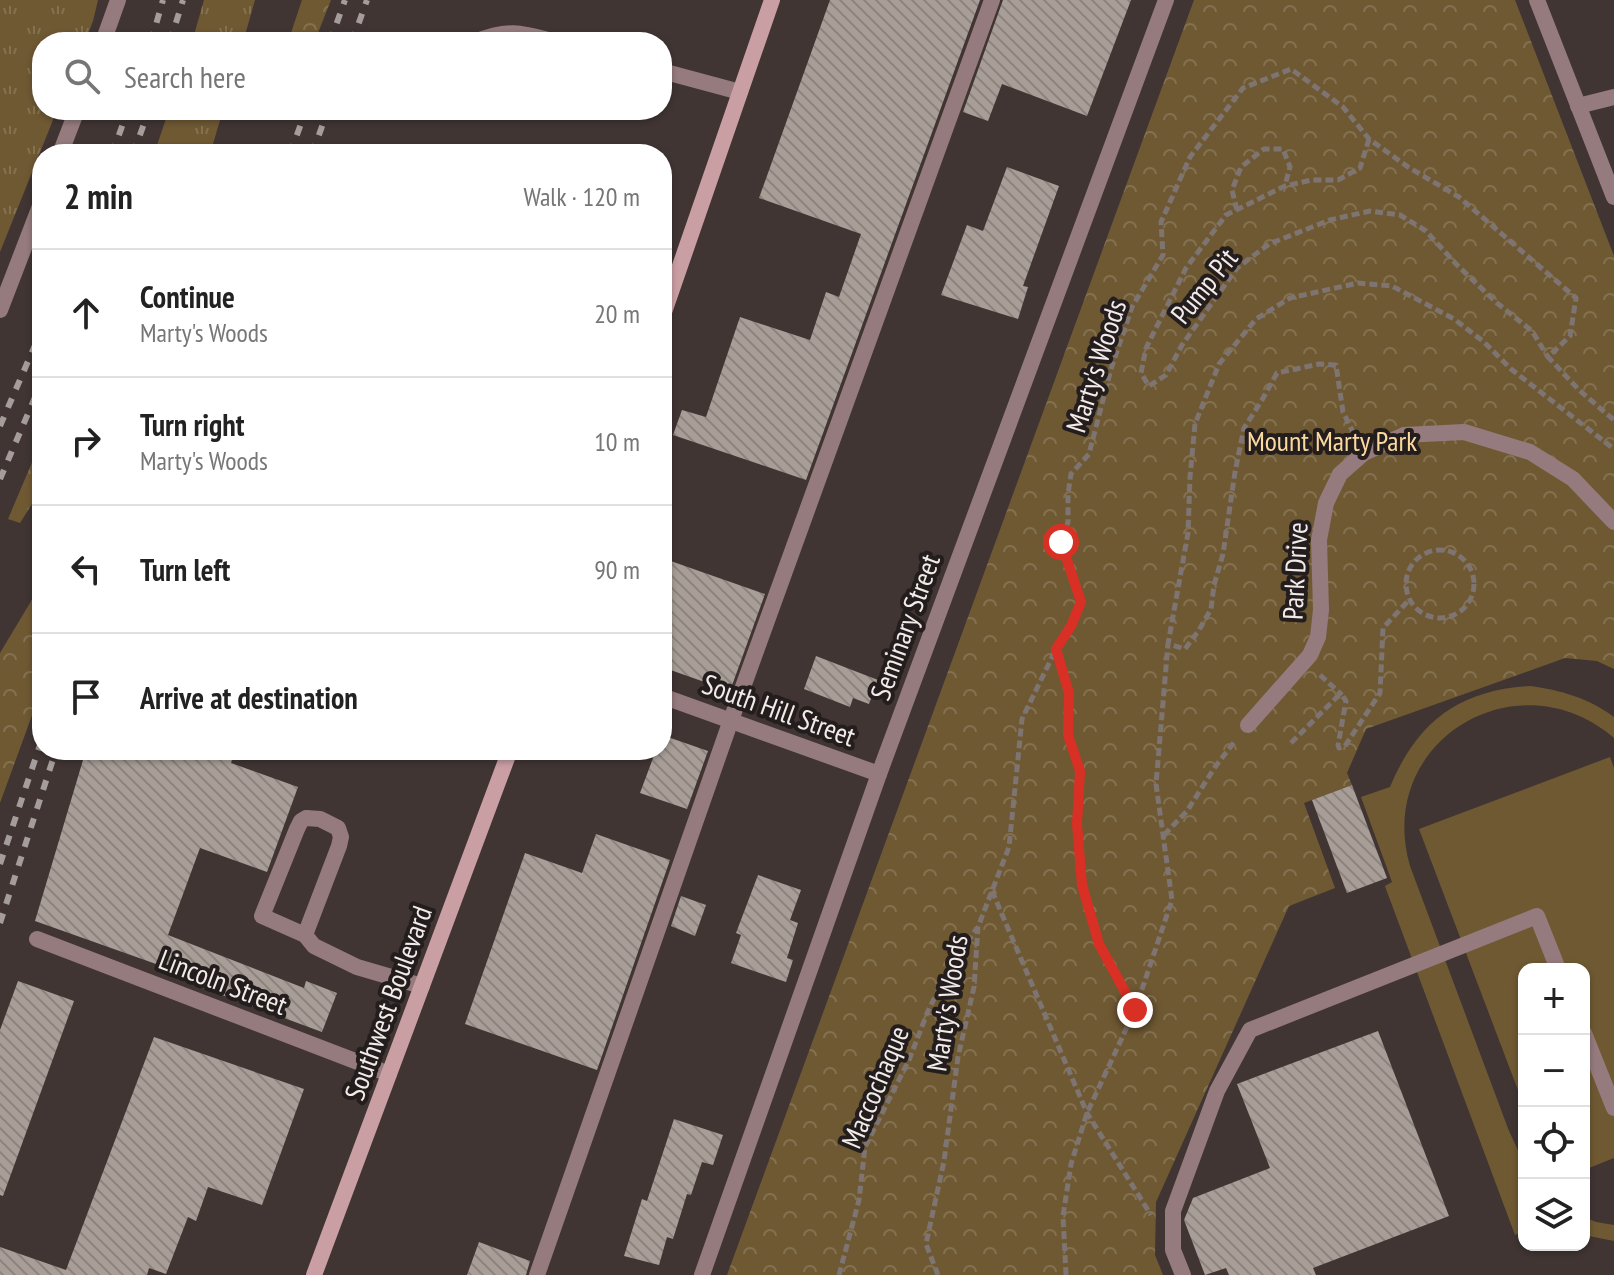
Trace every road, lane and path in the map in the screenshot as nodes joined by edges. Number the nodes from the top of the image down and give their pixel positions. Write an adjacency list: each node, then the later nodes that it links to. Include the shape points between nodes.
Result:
1 (118, 0): 6 (street)
2 (772, 0): 8 (main road)
3 (992, 0): 31 (street)
4 (1166, 0): 35 (street, Seminary Street)
5 (1537, 0): 10 (street)
6 (107, 32)
7 (672, 74): 8 (street)
8 (740, 92): 18 (main road)
9 (1614, 97): 10 (street)
10 (1578, 106): 15 (street)
11 (73, 120): 13 (street)
12 (1369, 139): 14 (path, Pump Pit, via 1360,168 1338,180); 20 (path, Marty's Woods, via 1459,197 1576,298 1570,336); 27 (path, Marty's Woods, via 1343,107 1291,69 1243,88 1190,157 1161,222 1163,255 1132,307 1089,454 1071,474 1068,522 1061,542 1081,602)
13 (64, 144)
14 (1285, 186): 16 (path, Pump Pit); 16 (path, Pump Pit, via 1290,167 1283,149 1264,149 1241,167 1232,190)
15 (1614, 197)
16 (1237, 210): 20 (path, Pump Pit, via 1226,215 1186,268 1146,348 1141,373 1149,386 1166,375 1237,268 1269,244 1370,211 1400,215 1426,231 1532,331)
17 (32, 227): 19 (street)
18 (672, 289)
19 (0, 310)
20 (1548, 357): 21 (path)
21 (1614, 420)
22 (1614, 449): 26 (path, via 1454,319 1392,286 1358,283 1290,298 1256,319 1219,364 1195,424 1188,533)
23 (1364, 453): 24 (street, Park Drive, via 1404,435 1464,432 1530,452 1573,479); 26 (path, via 1343,412 1336,365 1277,373 1244,428 1211,609 1185,649); 28 (street, Park Drive, via 1340,474 1326,503 1319,540 1318,637)
24 (1614, 522)
25 (1409, 600): 25 (path, via 1408,570 1431,551 1447,550 1471,569 1475,584 1462,611 1433,619); 29 (path, via 1383,628 1380,693 1339,748 1346,701)
26 (1168, 644): 36 (path, via 1156,784)
27 (1056, 649): 37 (path, Marty's Woods, via 1022,719 1009,847); 43 (path, via 1069,693 1068,735 1080,771 1082,885 1099,944)
28 (1305, 661): 29 (path); 32 (street, Park Drive)
29 (1342, 695): 33 (path)
30 (672, 699): 31 (street, South Hill Street)
31 (731, 720): 35 (street, South Hill Street); 50 (street)
32 (1248, 725): 36 (path)
33 (1291, 743)
34 (506, 760): 42 (main road, Southwest Boulevard)
35 (879, 774): 51 (street, Seminary Street)
36 (1163, 836): 43 (path, via 1172,900)
37 (992, 890): 38 (path, Marty's Woods); 47 (path)
38 (978, 927): 52 (path, Maccochaque, via 947,973 865,1147 859,1200); 53 (path, Marty's Woods, via 974,987 926,1244)
39 (305, 935): 39 (street, via 341,837 338,828 306,818 262,916); 42 (street, via 314,946 357,967)
40 (37, 939): 45 (street, Lincoln Street)
41 (1556, 963): 48 (street, via 1537,916 1250,1030 1217,1091 1173,1211)
42 (422, 986): 45 (main road, Southwest Boulevard)
43 (1135, 1010): 47 (path)
44 (1585, 1035): 46 (street)
45 (389, 1074): 49 (main road, Southwest Boulevard)
46 (1614, 1108)
47 (1087, 1113): 48 (path); 54 (path, via 1071,1164 1063,1216)
48 (1173, 1250): 55 (street)
49 (314, 1275)
50 (537, 1275)
51 (702, 1275)
52 (839, 1275)
53 (938, 1275)
54 (1066, 1275)
55 (1183, 1275)

